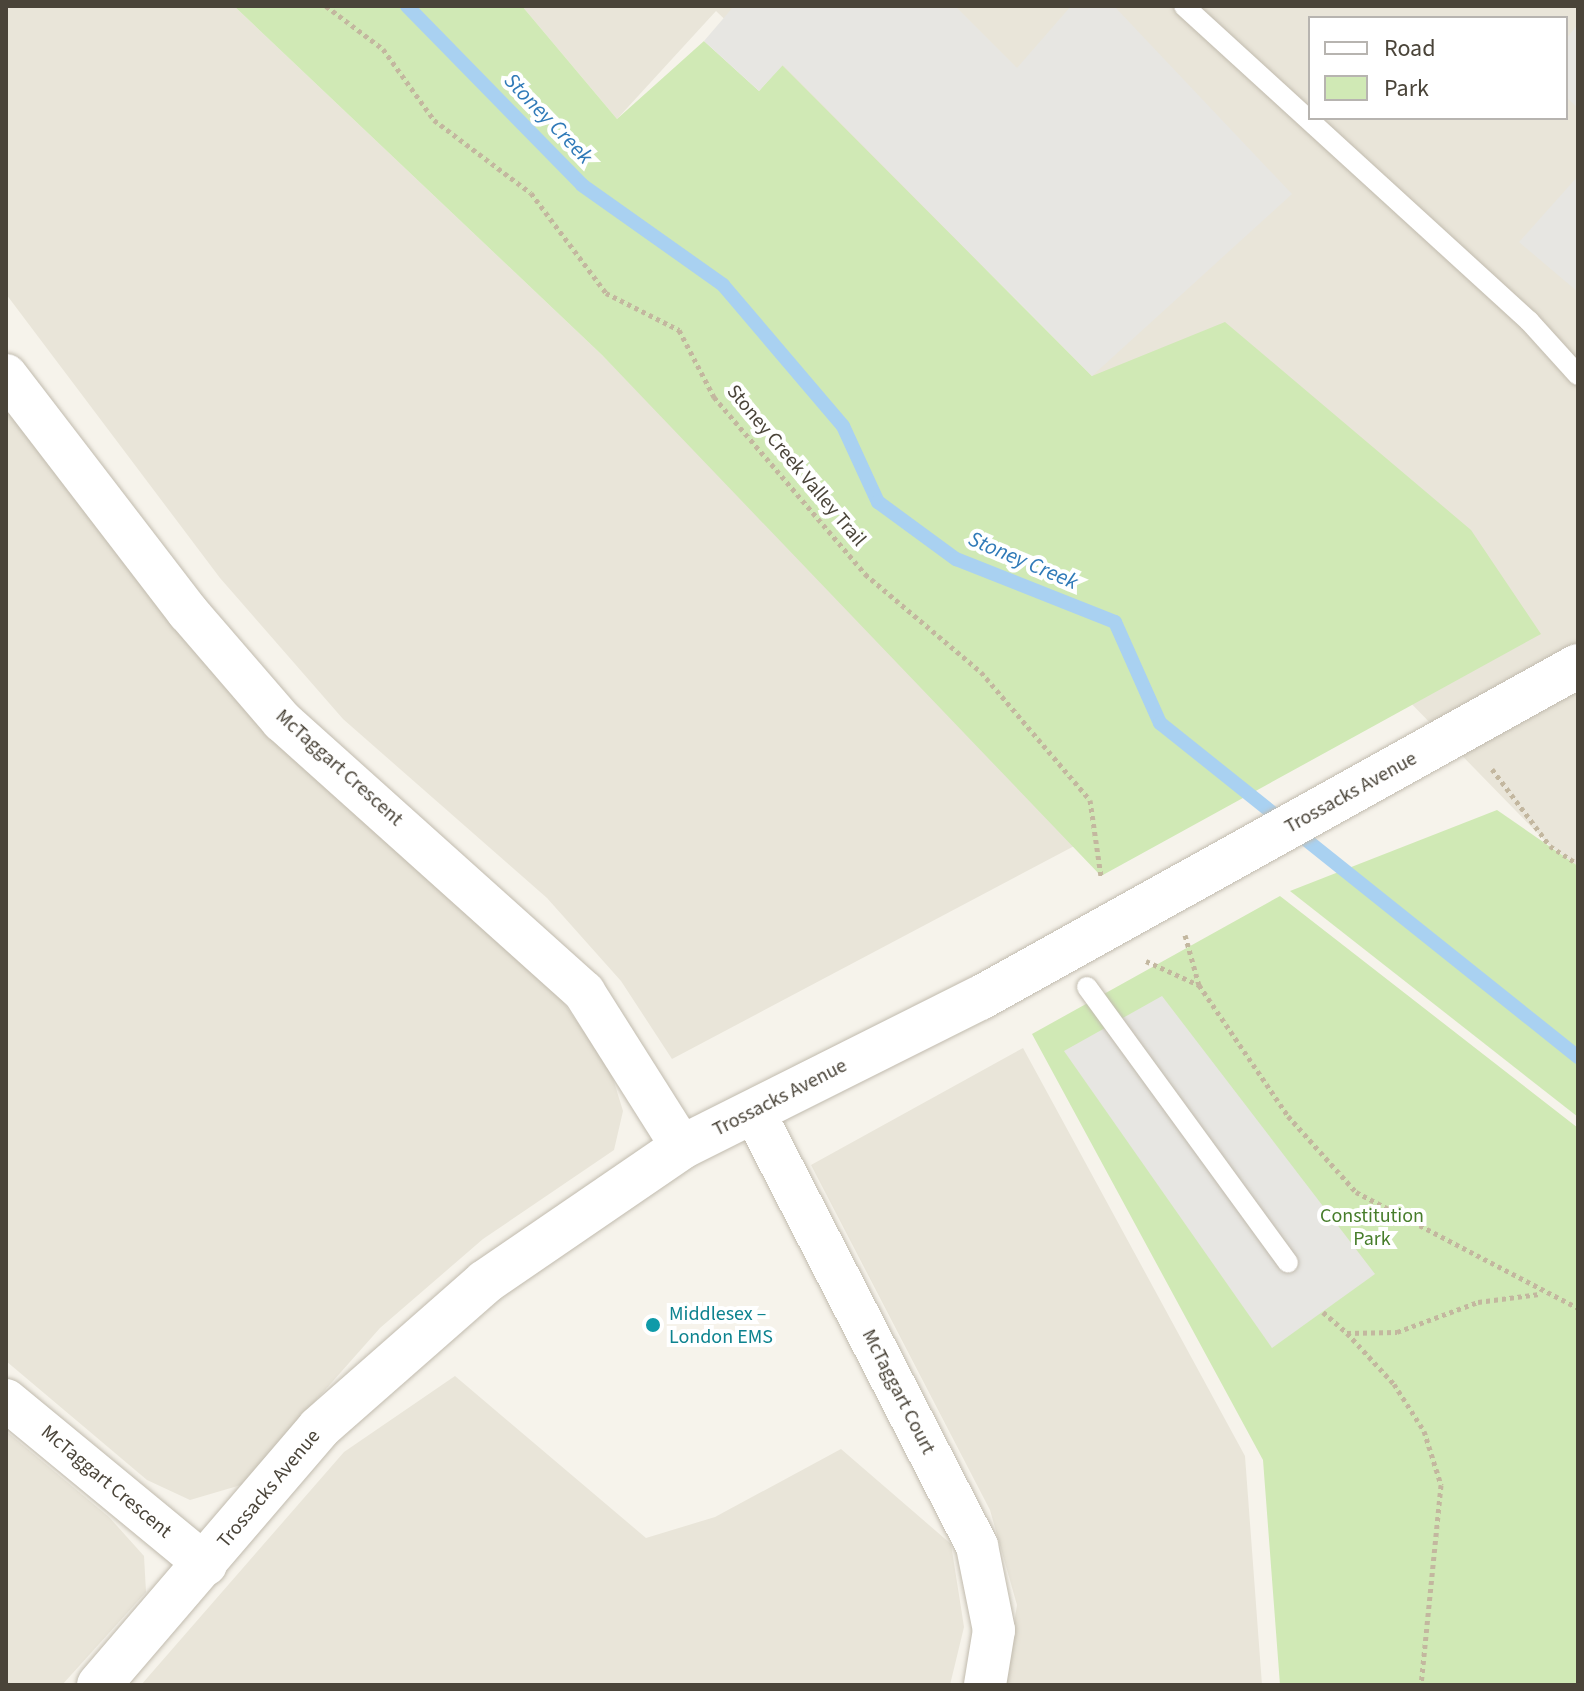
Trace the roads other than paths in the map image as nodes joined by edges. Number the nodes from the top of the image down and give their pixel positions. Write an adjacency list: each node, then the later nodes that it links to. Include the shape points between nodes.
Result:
1 (1184, 6): 2 (lane)
2 (1308, 119)
3 (1309, 120): 5 (lane, via 1529,321)
4 (6, 375): 9 (street, McTaggart Crescent, via 188,612 282,721 584,992)
5 (1578, 375)
6 (1578, 666): 8 (street, Trossacks Avenue)
7 (1087, 987): 10 (lane)
8 (754, 1112): 9 (street, Trossacks Avenue); 14 (street, McTaggart Court, via 977,1546 994,1630)
9 (682, 1147): 12 (street, Trossacks Avenue, via 462,1303 319,1428)
10 (1288, 1263)
11 (6, 1400): 12 (street, McTaggart Crescent)
12 (206, 1565): 13 (street, Trossacks Avenue)
13 (99, 1685)
14 (985, 1685)

